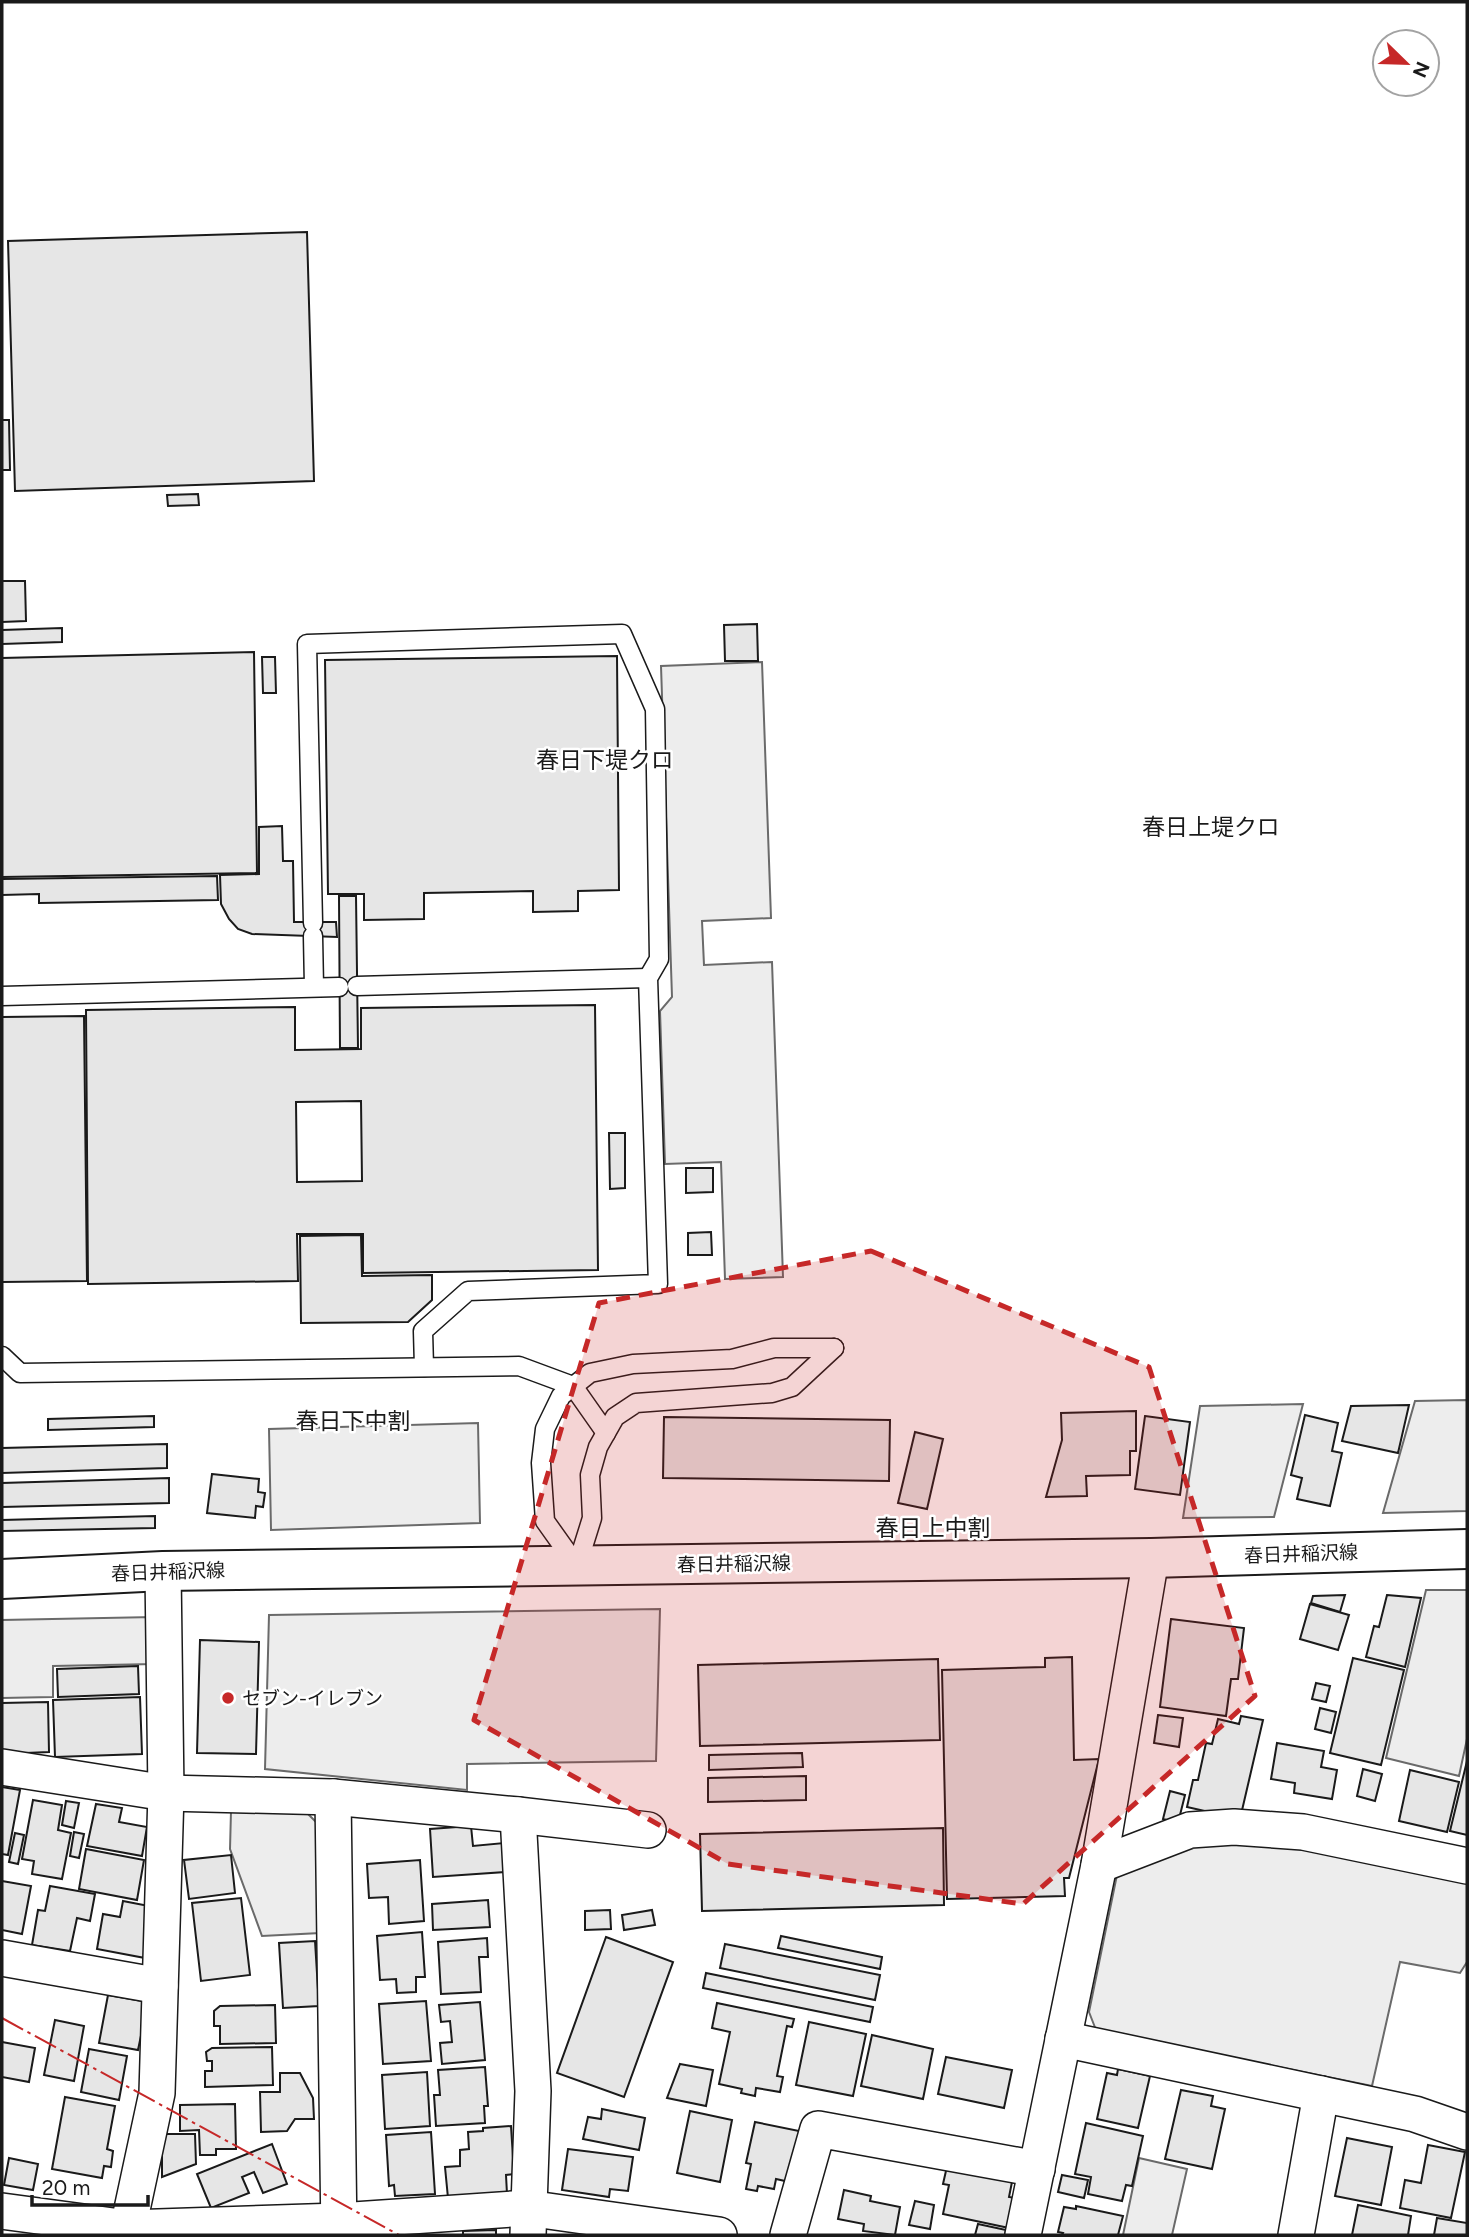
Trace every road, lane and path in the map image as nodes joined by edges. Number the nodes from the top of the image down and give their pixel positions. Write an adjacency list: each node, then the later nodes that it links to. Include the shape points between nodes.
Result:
1 (648, 978): 2 (lane); 2 (lane, via 659,959 655,709 622,634 307,644); 5 (lane, via 657,1284 468,1291 423,1331)
2 (314, 988): 3 (lane)
3 (2, 996)
4 (2, 1356): 5 (lane, via 20,1373)
5 (425, 1367): 6 (lane, via 519,1366)
6 (573, 1386): 7 (lane); 7 (lane, via 590,1373 632,1364 732,1359 774,1348 834,1348 792,1387 772,1394 636,1403 615,1417); 10 (lane, via 561,1396 545,1429 541,1463 545,1521)
7 (606, 1433): 10 (lane, via 590,1475 592,1518)
8 (1467, 1549): 9 (main road, 春日井稲沢線)
9 (1151, 1558): 10 (main road, 春日井稲沢線); 18 (street)
10 (577, 1566): 11 (main road, 春日井稲沢線)
11 (163, 1571): 12 (main road, 春日井稲沢線); 14 (street)
12 (2, 1579)
13 (2, 1767): 14 (street)
14 (166, 1794): 15 (street); 21 (street)
15 (333, 1797): 16 (street); 28 (street)
16 (518, 1815): 17 (street); 27 (street, via 533,2091)
17 (648, 1830)
18 (1099, 1865): 19 (street, via 1190,1830 1234,1826 1303,1832); 22 (street)
19 (1467, 1866)
20 (2, 1958): 21 (street)
21 (160, 1986): 29 (street, via 157,2093)
22 (1063, 2039): 23 (street); 25 (street)
23 (1321, 2094): 24 (street, via 1415,2114); 33 (street)
24 (1467, 2132)
25 (1037, 2169): 31 (street, via 818,2129); 32 (street)
26 (2, 2211): 29 (street)
27 (527, 2221): 28 (street); 30 (street)
28 (339, 2228): 29 (street)
29 (128, 2232)
30 (719, 2235)
31 (788, 2235)
32 (1023, 2235)
33 (1296, 2235)

